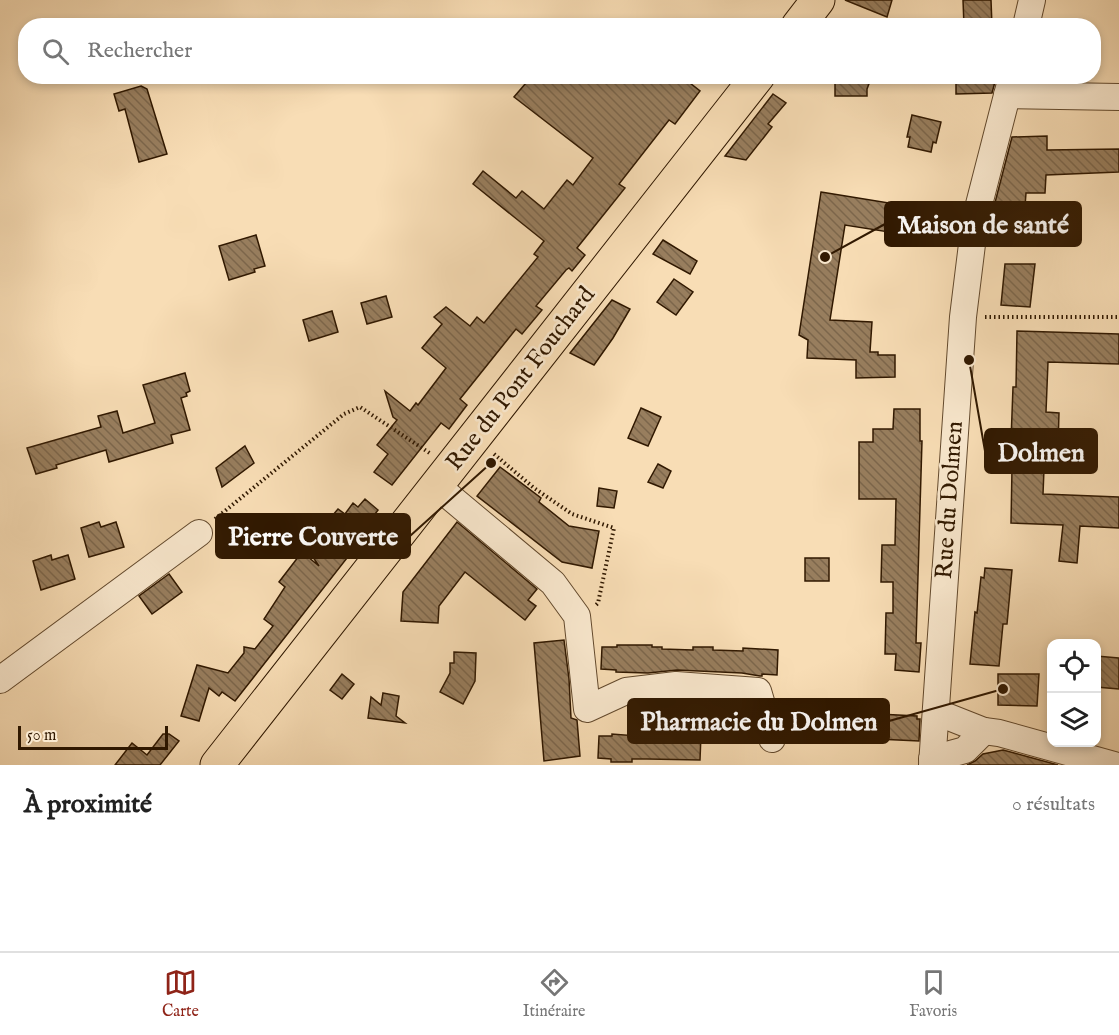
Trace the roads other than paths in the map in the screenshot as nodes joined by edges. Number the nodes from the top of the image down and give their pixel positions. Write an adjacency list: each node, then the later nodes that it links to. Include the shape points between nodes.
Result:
1 (818, 0): 3 (main road)
2 (1032, 0): 4 (street)
3 (804, 18)
4 (1028, 18)
5 (752, 84): 8 (main road, Rue du Pont Fouchard)
6 (1009, 86): 7 (street, Rue du Dolmen); 11 (street, Rue du Dolmen, via 975,220 963,317)
7 (1119, 97)
8 (444, 477): 13 (street, via 553,583 578,616 587,709 626,691 676,685 758,691); 15 (main road, Rue du Pont Fouchard)
9 (199, 532): 10 (street)
10 (0, 680)
11 (936, 712): 12 (street); 14 (street, Rue du Dolmen)
12 (984, 731): 14 (street, via 965,750); 16 (street)
13 (771, 739)
14 (932, 762)
15 (217, 765)
16 (1114, 765)

